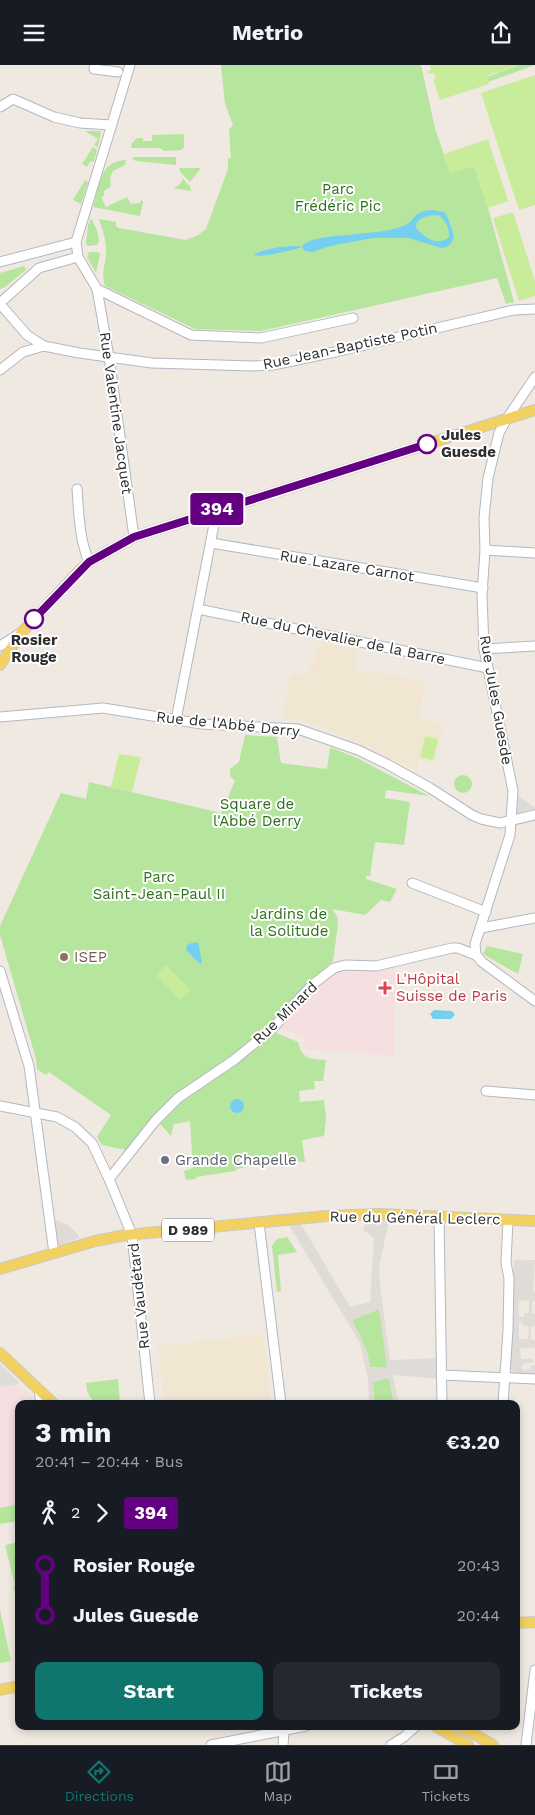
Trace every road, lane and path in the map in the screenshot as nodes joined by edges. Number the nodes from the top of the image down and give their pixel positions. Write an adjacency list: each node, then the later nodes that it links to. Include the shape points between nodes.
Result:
1 (95, 65): 3 (street, via 94,69)
2 (130, 65): 5 (street)
3 (118, 72)
4 (0, 107): 5 (street, via 13,99 54,117)
5 (111, 125): 6 (street)
6 (76, 242): 7 (street); 8 (street)
7 (78, 257): 9 (street); 10 (street, via 39,269)
8 (0, 262)
9 (98, 289): 12 (street, via 191,335 261,338); 14 (street, Rue Valentine Jacquet)
10 (0, 304): 13 (street, via 27,335)
11 (535, 309): 14 (street, Rue Jean-Baptiste Potin, via 514,310 273,365 152,363)
12 (353, 318)
13 (44, 346): 14 (street, Rue Jean-Baptiste Potin); 15 (street, via 23,352)
14 (109, 357): 21 (street, Rue Valentine Jacquet)
15 (0, 370)
16 (535, 377): 18 (street, Rue Jules Guesde)
17 (535, 410): 18 (main road)
18 (506, 419): 20 (main road); 23 (street, Rue Jules Guesde, via 499,433 488,478)
19 (77, 489): 25 (street, via 80,529)
20 (217, 509): 21 (main road); 22 (street)
21 (134, 537): 25 (main road)
22 (211, 543): 26 (street, Rue Lazare Carnot); 27 (street)
23 (485, 550): 24 (street); 26 (street, Rue Jules Guesde)
24 (535, 553)
25 (89, 562): 28 (main road)
26 (484, 588): 31 (street, Rue Jules Guesde)
27 (198, 609): 33 (street, Rue du Chevalier de la Barre); 35 (street)
28 (22, 632): 29 (street); 32 (main road)
29 (0, 646)
30 (535, 646): 31 (street)
31 (484, 649): 33 (street, Rue Jules Guesde)
32 (0, 665)
33 (488, 668): 37 (street, Rue Jules Guesde, via 513,791)
34 (0, 717): 35 (street, Rue de l'Abbé Derry, via 103,708)
35 (176, 720): 37 (street, Rue de l'Abbé Derry, via 298,729 387,764 472,815 500,823)
36 (535, 815): 37 (street, Rue de l'Abbé Derry)
37 (512, 821): 39 (street, Rue Jules Guesde)
38 (412, 883): 39 (street)
39 (486, 912): 41 (street, Rue Jules Guesde)
40 (535, 918): 41 (street)
41 (481, 928): 42 (street, Rue Jules Guesde, via 475,944)
42 (476, 955): 44 (street); 49 (street, Rue Minard, via 452,948 376,966 344,965 334,968 312,985 272,1029 234,1060 178,1098)
43 (0, 971): 48 (street, via 29,1066)
44 (535, 1001)
45 (486, 1091): 46 (street)
46 (535, 1095)
47 (0, 1106): 48 (street, Rue Vaudétard)
48 (34, 1111): 49 (street, Rue Vaudétard, via 57,1117 76,1127 92,1143); 55 (street)
49 (109, 1179): 54 (street, Rue Vaudétard)
50 (438, 1217): 51 (main road, Rue du Général Leclerc / D 989); 53 (main road, Rue du Général Leclerc / D 989, via 379,1214); 58 (street)
51 (508, 1220): 52 (main road, Rue du Général Leclerc / D 989); 59 (street)
52 (535, 1221)
53 (260, 1223): 54 (main road, Rue du Général Leclerc / D 989); 65 (street)
54 (132, 1235): 55 (main road, Rue du Général Leclerc / D 989, via 94,1241); 64 (street, Rue Vaudétard)
55 (54, 1253): 56 (main road, Rue du Général Leclerc / D 989)
56 (0, 1269)
57 (0, 1353): 61 (main road)
58 (441, 1375): 59 (street); 66 (street)
59 (505, 1377): 60 (street); 67 (street)
60 (535, 1379)
61 (39, 1390): 62 (street); 63 (main road)
62 (40, 1400)
63 (50, 1400)
64 (150, 1400)
65 (281, 1400)
66 (442, 1400)
67 (503, 1400)
68 (535, 1622): 69 (main road)
69 (520, 1623)
70 (535, 1670): 83 (street)
71 (15, 1687): 72 (main road)
72 (0, 1690)
73 (288, 1730): 77 (street)
74 (412, 1730): 80 (street)
75 (442, 1730): 81 (main road)
76 (467, 1730): 82 (main road)
77 (284, 1731): 78 (street); 79 (street)
78 (211, 1745)
79 (283, 1745)
80 (391, 1745)
81 (468, 1745)
82 (494, 1745)
83 (526, 1745)

